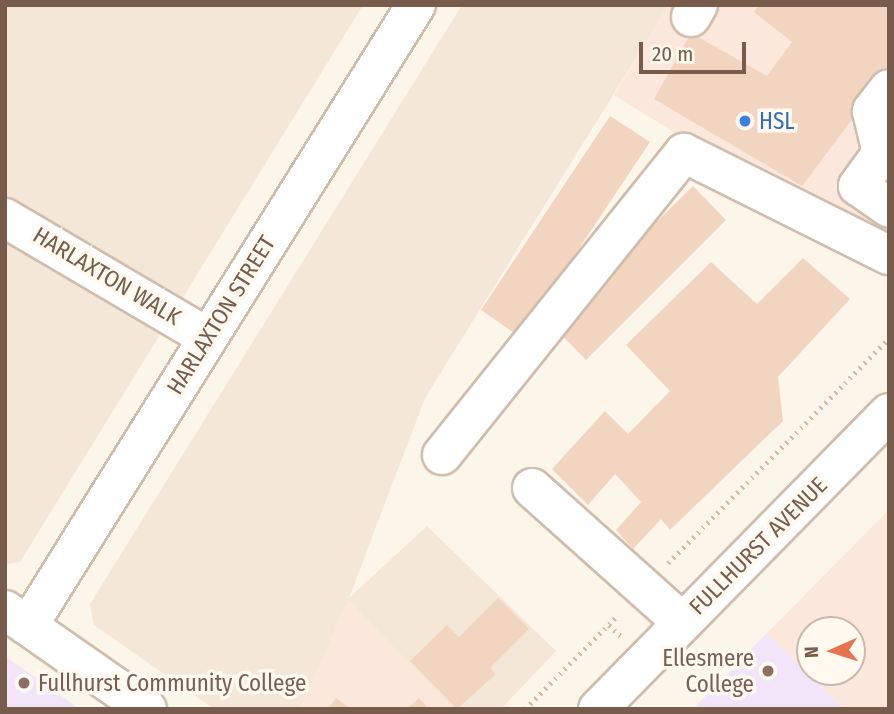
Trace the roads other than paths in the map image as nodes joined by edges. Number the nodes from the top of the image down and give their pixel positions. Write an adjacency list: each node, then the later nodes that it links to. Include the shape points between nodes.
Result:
1 (416, 5): 6 (street, HARLAXTON STREET)
2 (889, 89): 3 (street, via 872,111 882,153 858,186)
3 (889, 208)
4 (5, 218): 6 (street, HARLAXTON WALK)
5 (889, 255): 8 (street, via 684,153)
6 (207, 337): 10 (street, HARLAXTON STREET)
7 (889, 414): 11 (street, FULLHURST AVENUE)
8 (442, 455)
9 (532, 488): 11 (street)
10 (17, 618): 12 (street)
11 (682, 622): 13 (street, FULLHURST AVENUE)
12 (148, 709)
13 (598, 709)

